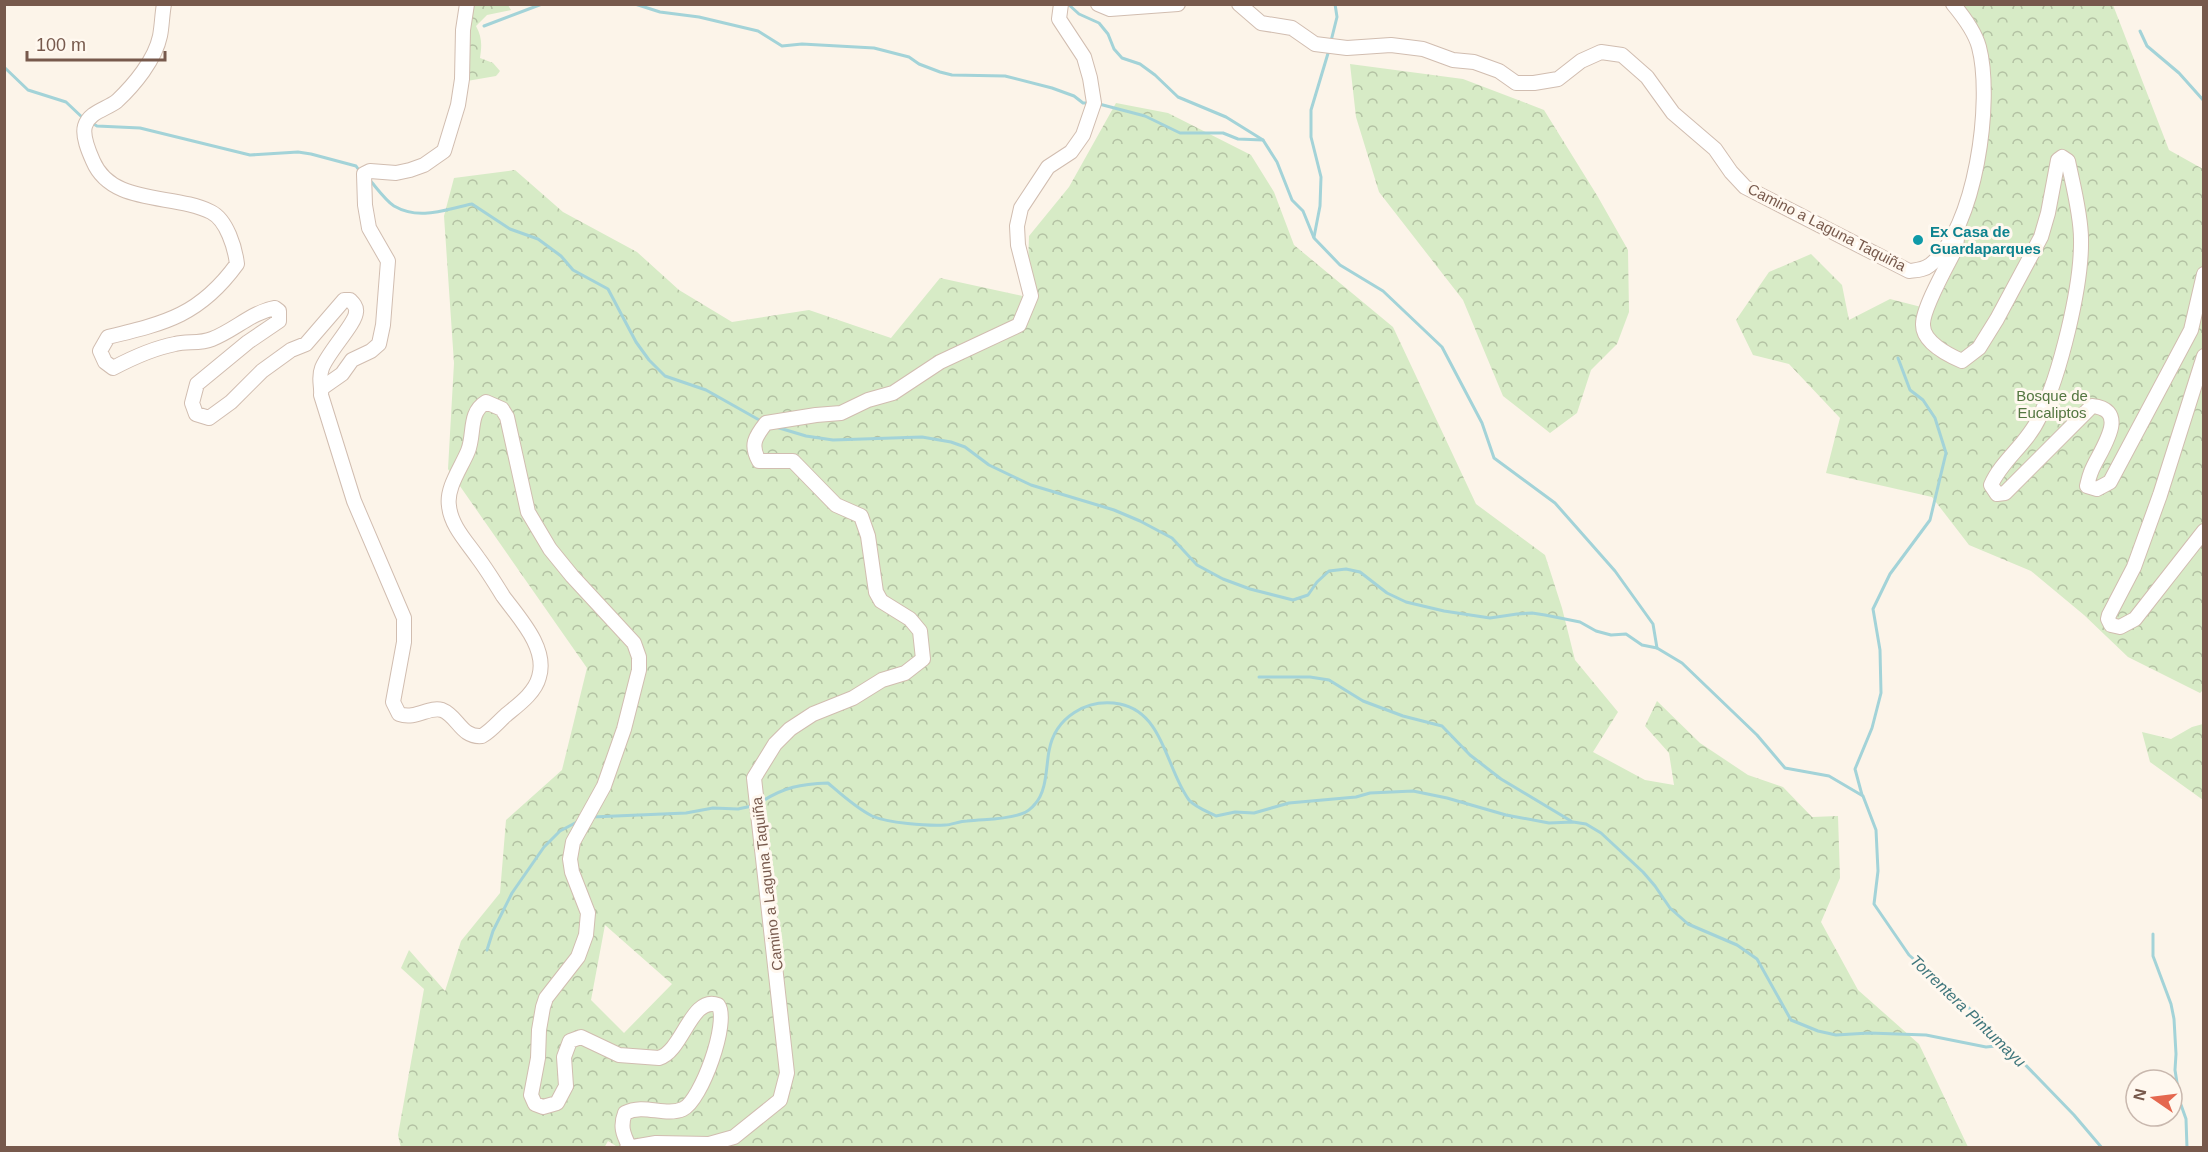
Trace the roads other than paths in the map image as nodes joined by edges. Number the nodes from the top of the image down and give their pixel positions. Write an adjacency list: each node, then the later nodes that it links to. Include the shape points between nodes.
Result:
1 (164, 4): 11 (street, via 160,38 147,65 115,103 90,117 85,126 88,148 95,166 116,186 133,194 213,212 227,231 237,264 209,296 176,318 108,337 100,351 102,357 114,368 170,345 210,340 257,312 275,308 279,321 197,384 192,402 196,414 209,418 262,371 306,344 344,300 350,300 356,311 323,364 319,380)
2 (467, 4): 11 (street, via 459,105 444,151 410,170 364,174 369,228 388,261 379,344 352,360 342,374)
3 (1061, 4): 13 (street, Camino a Laguna Taquiña, via 1059,20 1084,57 1094,103 1083,135 1071,152 1048,168 1021,208 1018,244 1031,296 1019,325 940,362 893,393 841,413 766,423 757,436 753,451 759,461 793,461 836,505 861,516 876,592 881,601 910,618 920,631 923,658 905,672 813,714 790,729 775,744 754,778 787,1073 780,1100 734,1137 709,1144)
4 (1098, 4): 5 (street, via 1110,9)
5 (1178, 4)
6 (1239, 4): 8 (street, Camino a Laguna Taquiña, via 1261,23 1292,28 1315,44 1423,49 1453,60 1474,62 1516,83 1558,79 1581,61 1601,52 1622,55 1647,77 1673,114 1715,149 1738,180 1759,196 1909,270 1930,265)
7 (1953, 4): 8 (street, Camino a Laguna Taquiña, via 1979,46 1984,99 1975,176)
8 (1955, 233): 9 (street, via 1956,248 1922,326 1944,353 1962,361 1979,348 2042,237 2058,160 2062,157 2068,161 2081,238 2077,286 2065,340 2039,417 2026,440 1995,475 1991,485 1997,494 2005,493 2018,481 2092,406 2108,412 2112,423 2087,486 2097,489 2110,482 2191,330)
9 (2204, 274)
10 (2204, 356): 12 (street, via 2160,495 2109,623 2120,627 2135,619)
11 (322, 388): 13 (street, via 328,425 354,501 404,618 404,642 393,702 399,714 414,716 441,710 462,729 482,736 526,697 540,676 536,647 524,624 450,516 448,497 470,445 474,415 486,402 502,409 507,417 528,512 550,549 634,643 639,670 627,721 604,786 573,842 570,859 588,913 586,935 578,957 546,998 531,1095 543,1107 557,1103 566,1086 564,1057 570,1041 582,1037 619,1054 659,1058 671,1050 705,1004 718,1005 722,1016 719,1040 697,1096 688,1107 670,1113 649,1108 625,1113 622,1131)
12 (2204, 531)
13 (628, 1147)

